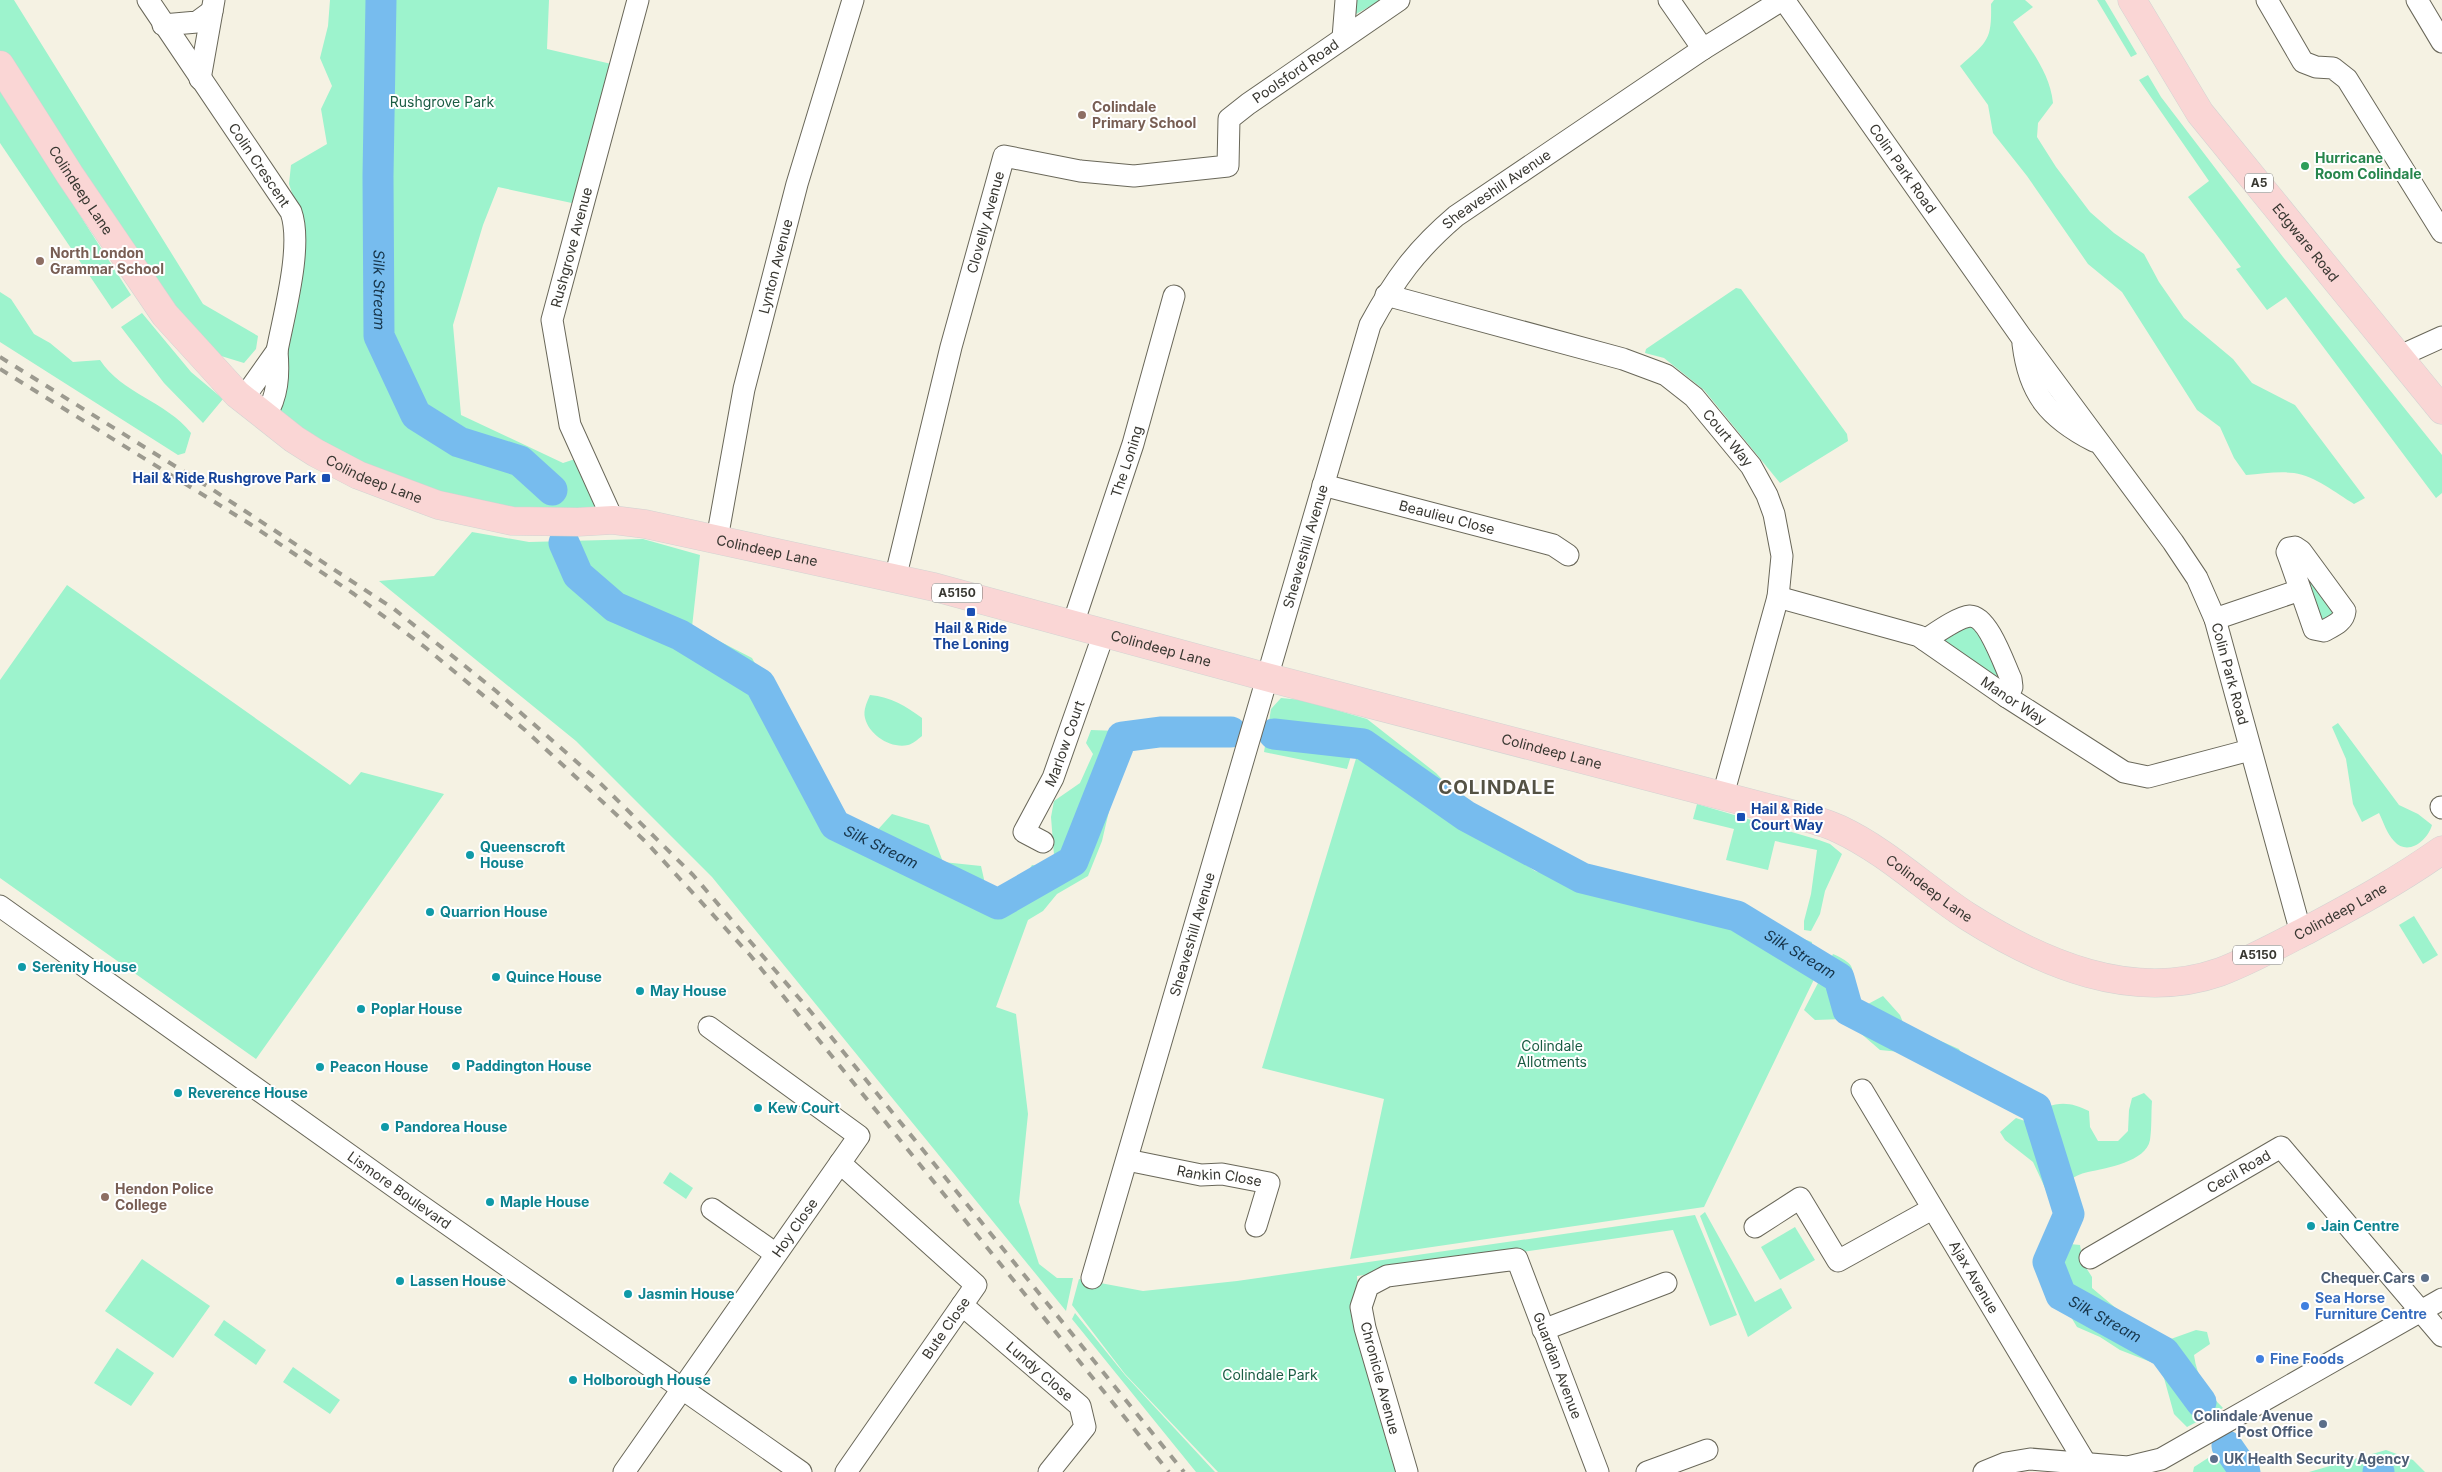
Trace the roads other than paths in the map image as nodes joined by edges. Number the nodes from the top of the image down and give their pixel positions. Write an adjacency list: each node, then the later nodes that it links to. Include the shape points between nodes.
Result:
1 (148, 0): 12 (street, Colin Crescent)
2 (638, 0): 29 (street, Rushgrove Avenue, via 552,320 570,425)
3 (853, 0): 30 (street, Lynton Avenue, via 797,184 744,389)
4 (1346, 0): 13 (street, Poolsford Road)
5 (1399, 0): 13 (street, Poolsford Road)
6 (1669, 0): 15 (street)
7 (1783, 0): 15 (street, Sheaveshill Avenue); 35 (street, Colin Park Road, via 2022,338 2173,542 2196,578)
8 (2132, 0): 24 (main road, Edgware Road / A5, via 2200,113)
9 (2267, 0): 19 (street, via 2303,62 2333,68 2347,79)
10 (2417, 0): 14 (street)
11 (213, 6): 12 (street, via 197,22); 17 (street)
12 (163, 25): 17 (street, Colin Crescent)
13 (1343, 38): 18 (street, Poolsford Road)
14 (2442, 42)
15 (1703, 49): 20 (street, Sheaveshill Avenue, via 1456,216 1428,240)
16 (0, 64): 25 (main road, Colindeep Lane / A5150, via 150,295 205,361)
17 (200, 80): 23 (street, Colin Crescent, via 295,224 295,245)
18 (1248, 104): 32 (street, Clovelly Avenue, via 1229,119 1228,166 1134,176 1080,171 1004,156 951,346)
19 (2442, 232)
20 (1386, 295): 28 (street, Sheaveshill Avenue, via 1370,325); 34 (street, Court Way, via 1623,359 1666,375 1687,390 1750,466 1767,495 1779,530 1782,556)
21 (1174, 296): 36 (street, The Loning, via 1134,444)
22 (2442, 337): 24 (street)
23 (277, 351): 25 (street, Colin Crescent); 27 (street, Colin Crescent, via 279,373 276,390)
24 (2400, 356): 26 (main road, A5)
25 (243, 399): 27 (main road, Colindeep Lane / A5150)
26 (2442, 410)
27 (265, 417): 29 (main road, Colindeep Lane / A5150, via 316,453 350,471 438,505 512,521)
28 (1323, 486): 31 (street, Beaulieu Close, via 1553,545); 39 (street, Sheaveshill Avenue)
29 (612, 520): 30 (main road, Colindeep Lane / A5150)
30 (717, 539): 32 (main road, Colindeep Lane / A5150)
31 (1568, 555)
32 (895, 579): 36 (main road, Colindeep Lane / A5150)
33 (2300, 590): 35 (street)
34 (1778, 597): 38 (street, Manor Way); 42 (street, Court Way)
35 (2215, 619): 41 (street, Colin Park Road)
36 (1073, 624): 37 (main road, Colindeep Lane / A5150)
37 (1104, 633): 39 (main road, Colindeep Lane / A5150); 43 (street, Marlow Court, via 1053,778 1024,832)
38 (1925, 640): 40 (street, Manor Way); 40 (street, via 1962,619 1970,616 1980,619 1987,626 2011,679 2012,687)
39 (1268, 677): 42 (main road, Colindeep Lane / A5150); 49 (street, Sheaveshill Avenue)
40 (2007, 697): 41 (street, Manor Way, via 2135,776 2148,777)
41 (2250, 750): 46 (street, Colin Park Road)
42 (1722, 795): 46 (main road, Colindeep Lane / A5150, via 1840,830 1991,931 2054,962 2093,976 2152,984 2196,978 2253,958)
43 (1043, 842)
44 (2442, 850): 46 (main road, Colindeep Lane / A5150, via 2360,902)
45 (0, 906): 65 (street, Lismore Boulevard)
46 (2301, 933)
47 (709, 1027): 50 (street, Hoy Close, via 859,1136)
48 (1862, 1090): 52 (street, Ajax Avenue)
49 (1127, 1160): 53 (street, Rankin Close, via 1201,1175 1222,1174 1269,1183); 58 (street, Sheaveshill Avenue)
50 (840, 1163): 55 (street, Hoy Close); 61 (street, Bute Close, via 976,1285)
51 (712, 1209): 55 (street)
52 (1932, 1209): 54 (street, via 1838,1262 1800,1198); 67 (street, Ajax Avenue)
53 (1256, 1226)
54 (1755, 1227)
55 (776, 1254): 65 (street, Hoy Close)
56 (2090, 1258): 62 (street, Cecil Road, via 2281,1147)
57 (1517, 1259): 63 (street, Guardian Avenue); 72 (street, Chronicle Avenue, via 1387,1276 1368,1286 1361,1307 1365,1328)
58 (1092, 1278)
59 (1666, 1283): 63 (street)
60 (2442, 1299): 62 (street)
61 (962, 1305): 68 (street, Lundy Close, via 1080,1406 1085,1427); 71 (street, Bute Close)
62 (2420, 1311): 64 (street); 67 (street, via 2161,1459 2128,1467)
63 (1543, 1330): 73 (street, Guardian Avenue)
64 (2442, 1336)
65 (682, 1389): 69 (street, Hoy Close); 70 (street, Lismore Boulevard)
66 (1708, 1450): 74 (street)
67 (2086, 1464): 75 (street, via 2030,1459 2006,1463)
68 (1051, 1471)
69 (624, 1472)
70 (801, 1472)
71 (846, 1472)
72 (1406, 1472)
73 (1598, 1472)
74 (1647, 1472)
75 (1984, 1472)

